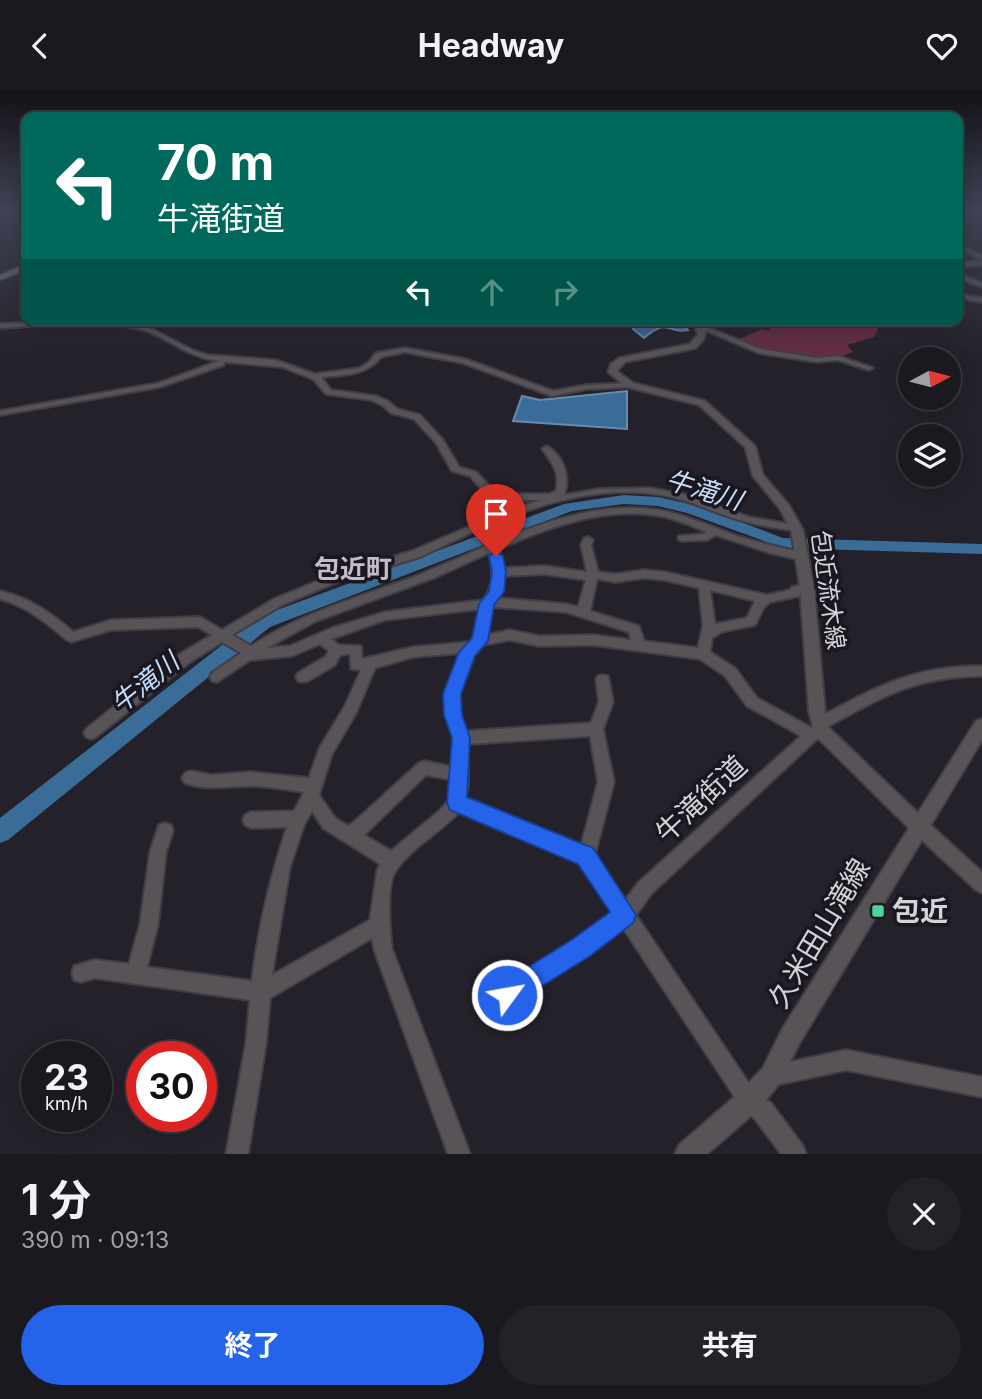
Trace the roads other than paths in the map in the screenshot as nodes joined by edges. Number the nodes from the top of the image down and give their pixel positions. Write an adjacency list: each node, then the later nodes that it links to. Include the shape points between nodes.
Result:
1 (982, 259): 2 (street)
2 (963, 264)
3 (21, 269): 5 (main road)
4 (963, 273): 6 (street)
5 (0, 278)
6 (967, 279): 7 (street); 8 (street)
7 (963, 280)
8 (980, 284)
9 (963, 296): 10 (street)
10 (982, 300)
11 (21, 325): 12 (street)
12 (0, 326)
13 (133, 326): 16 (street, via 159,334 192,353)
14 (700, 326): 19 (street, via 703,336 693,346 616,363 612,372)
15 (703, 326): 17 (street, via 759,351 817,361 838,358)
16 (229, 362): 18 (street, via 273,363); 20 (street, via 158,385)
17 (869, 368)
18 (314, 376): 19 (street, via 362,370 379,355 405,350 465,361 545,393); 22 (street, via 329,392 373,398 394,411 417,417 440,442 455,469 474,474)
19 (630, 385): 27 (street, 包近流木線, via 692,400 713,411 750,446 758,476 785,508)
20 (0, 413)
21 (547, 449): 22 (street, via 562,468 565,479 560,493)
22 (493, 497): 24 (street, via 476,522)
23 (715, 531): 24 (street, via 658,512 613,512); 25 (street, via 707,537); 27 (street, via 774,551)
24 (483, 537): 27 (street, via 497,517 565,499 641,490 669,493 753,521); 28 (street); 36 (street, via 307,588); 42 (street, via 429,575 311,618)
25 (683, 538)
26 (588, 540): 29 (street)
27 (798, 543): 31 (street, 包近流木線)
28 (499, 572): 29 (street, via 544,570); 34 (street, via 496,592)
29 (592, 576): 30 (street, via 654,575); 35 (street)
30 (704, 585): 33 (street); 37 (street)
31 (807, 587): 33 (street); 51 (street, 包近流木線)
32 (0, 595): 36 (street, via 47,616 71,637 111,625 173,621 200,622)
33 (767, 599): 37 (street, via 759,604 751,622 718,628)
34 (487, 603): 35 (street); 38 (street, via 385,616); 39 (street)
35 (583, 613): 40 (street, via 635,629)
36 (223, 636): 42 (street); 52 (street, via 186,658)
37 (706, 636): 43 (street)
38 (321, 638): 41 (street); 42 (street, via 292,651)
39 (475, 644): 40 (street, via 510,635); 44 (street, via 413,652); 53 (street, via 452,694)
40 (638, 646): 43 (street)
41 (336, 650): 44 (street, via 356,649 356,665); 47 (street, via 330,661)
42 (247, 653): 46 (street)
43 (702, 654): 51 (street, via 730,672 752,702)
44 (370, 664): 56 (street)
45 (982, 671): 51 (street, 牛滝街道, via 944,671 908,678)
46 (217, 677)
47 (303, 677)
48 (603, 680): 50 (street, via 606,702)
49 (982, 726): 60 (street, 久米田山滝線)
50 (596, 729): 53 (street); 63 (street, via 606,782)
51 (817, 730): 60 (street); 66 (street, 牛滝街道, via 645,888)
52 (92, 733)
53 (461, 738): 54 (street)
54 (460, 774): 57 (street); 62 (street, via 424,768)
55 (190, 778): 56 (street, via 212,782 250,779)
56 (312, 791): 58 (street); 62 (street, via 329,823)
57 (457, 803): 63 (street); 64 (street)
58 (299, 819): 59 (street); 70 (street, via 278,887)
59 (251, 820)
60 (919, 826): 65 (street); 72 (street, 久米田山滝線)
61 (165, 831): 69 (street)
62 (348, 835): 64 (street)
63 (586, 856): 66 (street)
64 (393, 862): 67 (street, via 385,871)
65 (982, 884)
66 (625, 915): 71 (street, 牛滝街道); 74 (street)
67 (380, 925): 70 (street); 76 (street, via 383,949)
68 (80, 973): 69 (street, via 95,969)
69 (136, 975): 70 (street)
70 (261, 992): 75 (street)
71 (507, 995)
72 (771, 1076): 73 (street, via 846,1060); 74 (street, 久米田山滝線)
73 (982, 1087)
74 (750, 1101): 77 (street, 久米田山滝線); 78 (street)
75 (237, 1154)
76 (459, 1154)
77 (688, 1154)
78 (795, 1154)

